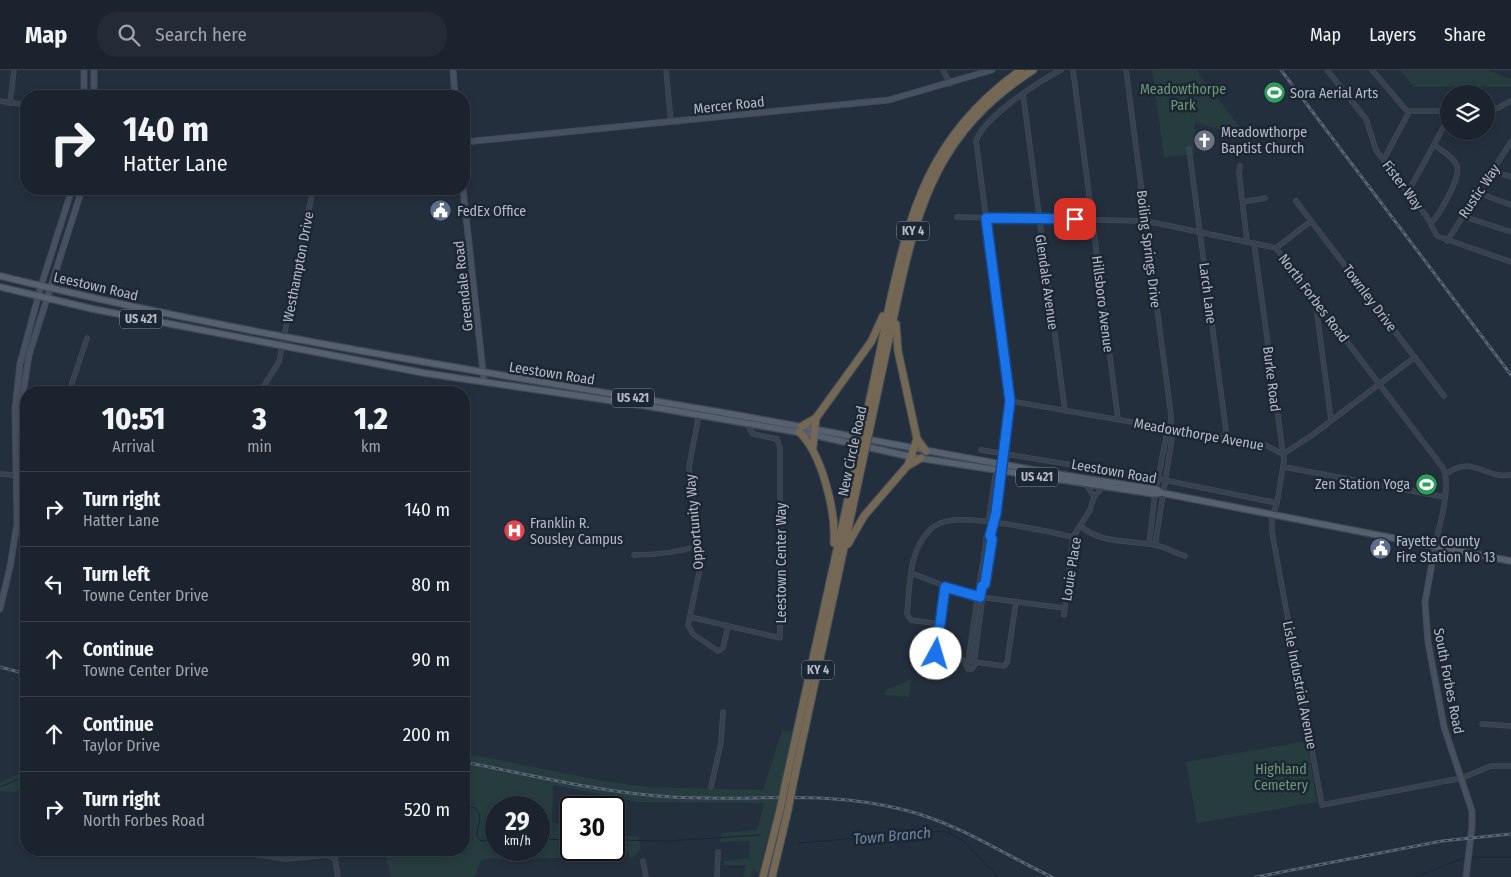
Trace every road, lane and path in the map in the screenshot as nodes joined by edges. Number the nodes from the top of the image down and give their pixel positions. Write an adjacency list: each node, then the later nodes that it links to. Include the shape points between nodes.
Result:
1 (14, 70): 22 (street)
2 (84, 70): 16 (street)
3 (94, 70): 17 (street)
4 (452, 70): 18 (street)
5 (666, 70): 27 (street)
6 (943, 70): 15 (street)
7 (992, 70): 15 (street, Mercer Road)
8 (1021, 70): 64 (highway, New Circle Road / KY 4, via 979,104 940,154 912,214)
9 (1033, 70): 64 (highway, New Circle Road / KY 4, via 987,106 944,159 916,220)
10 (1061, 70): 19 (street)
11 (1073, 70): 52 (street, Hillsboro Avenue)
12 (1126, 70): 53 (street, Boiling Springs Drive)
13 (1327, 70): 34 (street, Fister Way, via 1366,119 1372,143)
14 (1372, 70): 26 (street)
15 (950, 84): 27 (street, Mercer Road, via 889,100)
16 (84, 90)
17 (94, 90)
18 (454, 90)
19 (1023, 94): 50 (street, via 988,125 976,141); 51 (street, Glendale Avenue)
20 (0, 101): 22 (street)
21 (1511, 101): 24 (street)
22 (10, 103): 23 (street)
23 (20, 104)
24 (1495, 108)
25 (1440, 111): 26 (street)
26 (1409, 112): 34 (street)
27 (671, 122): 29 (street, Mercer Road)
28 (1440, 134): 31 (street)
29 (470, 141)
30 (1511, 142): 33 (street, Rustic Way)
31 (1434, 145): 38 (street); 55 (street, via 1454,162 1458,171 1454,185)
32 (1189, 148): 56 (street, Larch Lane)
33 (1509, 148): 36 (street, Rustic Way)
34 (1384, 159): 38 (street, Fister Way)
35 (1240, 166): 46 (street)
36 (1492, 171): 37 (street); 39 (street, Rustic Way)
37 (1511, 178)
38 (1408, 192): 55 (street, Fister Way)
39 (1478, 193): 47 (street); 48 (street, Rustic Way)
40 (70, 195): 65 (street)
41 (80, 195): 67 (street)
42 (312, 195): 72 (street, Westhampton Drive)
43 (464, 195): 74 (street, Greendale Road)
44 (1265, 198): 46 (street)
45 (1296, 200): 54 (street, Townley Drive)
46 (1243, 202): 59 (street)
47 (1511, 205)
48 (1462, 216): 57 (street); 58 (street, Rustic Way)
49 (957, 217): 50 (street, North Forbes Road)
50 (986, 218): 51 (street, North Forbes Road); 82 (street)
51 (1039, 218): 52 (street, North Forbes Road); 84 (street, Glendale Avenue)
52 (1093, 220): 53 (street, North Forbes Road); 87 (street, Hillsboro Avenue)
53 (1146, 221): 56 (street, North Forbes Road); 90 (street, Boiling Springs Drive)
54 (1311, 221): 61 (street); 73 (street, Townley Drive)
55 (1430, 223): 58 (street, Fister Way, via 1436,236)
56 (1201, 232): 59 (street, North Forbes Road); 94 (street, Larch Lane)
57 (1511, 232)
58 (1447, 240): 62 (street, Fister Way)
59 (1247, 242): 60 (street, North Forbes Road)
60 (1254, 243): 61 (street, North Forbes Road); 101 (street, Burke Road)
61 (1276, 248): 70 (street, North Forbes Road)
62 (1511, 262)
63 (0, 276): 65 (main road, Leestown Road / US 421)
64 (897, 285): 86 (highway, via 876,335); 95 (highway, via 897,345); 102 (highway, New Circle Road / KY 4, bridge)
65 (40, 286): 67 (main road, Leestown Road / US 421); 68 (street)
66 (0, 287): 68 (main road, Leestown Road / US 421)
67 (52, 289): 69 (street); 72 (main road, Leestown Road / US 421)
68 (39, 294): 69 (main road, Leestown Road / US 421); 93 (street, via 20,364)
69 (48, 297): 72 (main road, Leestown Road / US 421, via 101,311); 77 (street, via 29,355)
70 (1315, 298): 76 (street, North Forbes Road); 89 (street)
71 (87, 338): 78 (street)
72 (284, 342): 74 (main road, Leestown Road / US 421); 75 (main road, Leestown Road / US 421, via 424,372); 79 (street, Westhampton Drive, via 276,370)
73 (1415, 358): 76 (street, Meadowthorpe Avenue); 81 (street, Townley Drive)
74 (482, 374): 75 (street, Greendale Road); 80 (main road, Leestown Road)
75 (484, 381): 80 (main road, Leestown Road)
76 (1380, 384): 89 (street, Meadowthorpe Avenue); 109 (street, North Forbes Road)
77 (24, 386)
78 (71, 386)
79 (264, 386)
80 (564, 391): 85 (main road, Leestown Road / US 421)
81 (1444, 396)
82 (1010, 401): 84 (street, Meadowthorpe Avenue); 100 (street)
83 (20, 410): 93 (street)
84 (1065, 411): 87 (street, Meadowthorpe Avenue)
85 (699, 412): 88 (main road, Leestown Road / US 421); 126 (street, Opportunity Way, via 689,467)
86 (816, 418): 91 (highway); 92 (highway)
87 (1118, 419): 90 (street, Meadowthorpe Avenue)
88 (750, 420): 91 (main road, Leestown Road / US 421); 142 (street, Leestown Center Way, via 749,428 753,434 777,439 780,448 780,638)
89 (1331, 420): 101 (street, Meadowthorpe Avenue, via 1289,452)
90 (1171, 428): 94 (street, Meadowthorpe Avenue); 112 (street, Boiling Springs Drive, via 1167,432); 113 (street, Boiling Springs Drive, via 1173,434)
91 (800, 429): 92 (main road, Leestown Road / US 421); 96 (highway)
92 (814, 432): 96 (highway); 99 (main road, Leestown Road / US 421)
93 (16, 435): 111 (street)
94 (1227, 438): 101 (street, Meadowthorpe Avenue, via 1271,446)
95 (916, 439): 98 (highway); 99 (highway)
96 (813, 448): 132 (highway, via 834,521)
97 (981, 450): 100 (street)
98 (926, 452): 99 (main road, Leestown Road / US 421); 104 (main road, Leestown Road / US 421)
99 (913, 453): 103 (main road, Leestown Road / US 421); 106 (highway)
100 (1003, 453): 104 (street); 112 (street)
101 (1282, 453): 105 (street, Burke Road)
102 (861, 454): 129 (highway, New Circle Road / KY 4); 132 (highway, New Circle Road / KY 4)
103 (921, 458): 106 (highway); 107 (main road, Leestown Road / US 421)
104 (1001, 465): 107 (street); 116 (main road, Leestown Road / US 421)
105 (1284, 467): 118 (street); 119 (street, Burke Road)
106 (904, 469): 129 (highway, via 864,516)
107 (1000, 472): 114 (main road, Leestown Road / US 421); 121 (street)
108 (0, 474): 111 (street)
109 (1446, 474): 110 (street, via 1456,467 1470,465 1494,475); 118 (street, via 1448,481)
110 (1511, 475)
111 (17, 476): 138 (street, via 16,531)
112 (1158, 479): 113 (street); 116 (street, Boiling Springs Drive)
113 (1164, 480): 116 (street, Boiling Springs Drive); 119 (street)
114 (1085, 484): 115 (main road, Leestown Road / US 421); 117 (street)
115 (1106, 486): 116 (main road, Leestown Road / US 421); 117 (street, Louie Place)
116 (1158, 492): 120 (main road, Leestown Road / US 421); 124 (street); 125 (street)
117 (1094, 497): 122 (street, Louie Place)
118 (1444, 497): 127 (street)
119 (1277, 503): 120 (street, Burke Road)
120 (1273, 513): 127 (main road, Leestown Road / US 421); 149 (street, Lisle Industrial Avenue, via 1275,554 1322,805)
121 (992, 524): 123 (street); 133 (street, via 953,520 939,523 922,541); 135 (street, via 992,539 979,584 982,586)
122 (1080, 526): 123 (street, Louie Place); 124 (street, via 1108,540)
123 (1074, 538): 137 (street, Louie Place)
124 (1149, 544): 125 (street)
125 (1155, 545): 130 (street)
126 (698, 546): 128 (street, via 676,553); 140 (street, Opportunity Way, via 699,573)
127 (1435, 547): 131 (main road, US 421); 149 (street, South Forbes Road, via 1425,602 1426,621 1441,716)
128 (634, 555)
129 (843, 556): 151 (highway, New Circle Road / KY 4, bridge, via 793,784)
130 (1185, 556)
131 (1511, 561)
132 (833, 563): 151 (highway, New Circle Road / KY 4, bridge, via 785,786)
133 (911, 573): 134 (street); 141 (street, via 908,617)
134 (945, 587): 135 (street); 141 (street)
135 (980, 597): 136 (street); 143 (street); 144 (street)
136 (1016, 602): 137 (street); 144 (street, via 1007,663 1002,667)
137 (1064, 608): 139 (street, Louie Place)
138 (0, 609)
139 (1064, 615)
140 (690, 617): 142 (street, Leestown Center Way); 142 (street, via 688,625 693,634 715,650 723,648)
141 (939, 624): 143 (street, via 937,655)
142 (728, 626)
143 (966, 662): 144 (street, via 968,669 972,669)
144 (975, 663)
145 (723, 712): 150 (street, via 721,743)
146 (1482, 724): 147 (street)
147 (1511, 726)
148 (1511, 766): 149 (street, via 1485,767)
149 (1462, 778): 162 (street, South Forbes Road, via 1471,804 1472,819)
150 (711, 787)
151 (784, 810): 160 (highway, New Circle Road / KY 4); 161 (highway, New Circle Road / KY 4)
152 (718, 852): 159 (street)
153 (271, 856): 154 (street)
154 (332, 856)
155 (332, 856): 157 (street)
156 (644, 861): 158 (street)
157 (337, 876)
158 (646, 877)
159 (717, 877)
160 (763, 877)
161 (772, 877)
162 (1466, 877)

